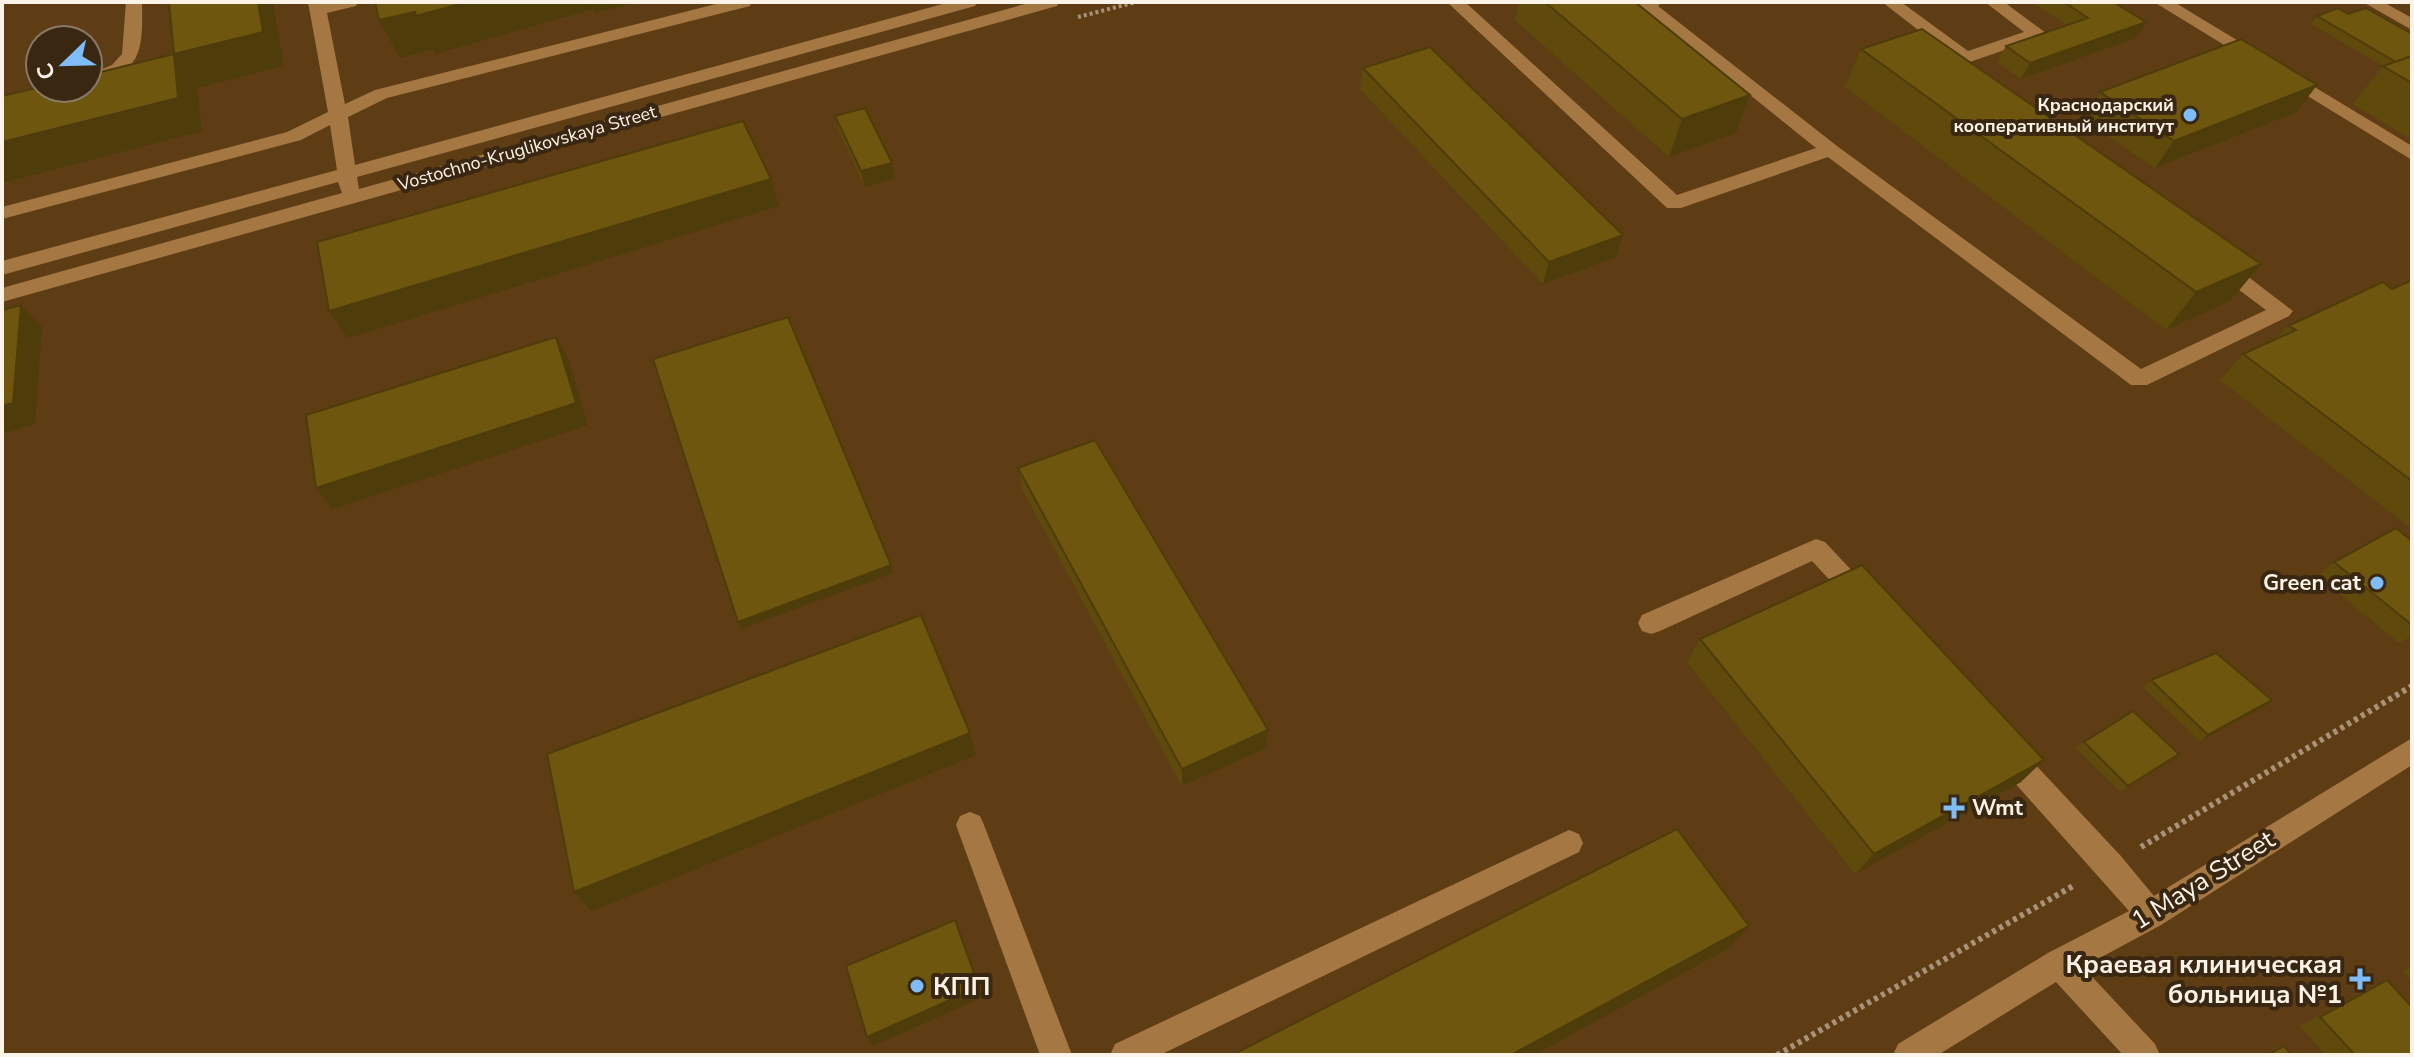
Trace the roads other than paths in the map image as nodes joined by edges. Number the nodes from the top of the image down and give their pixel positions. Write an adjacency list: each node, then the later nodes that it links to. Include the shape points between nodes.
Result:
1 (134, 2): 15 (street, via 129,63)
2 (350, 2): 12 (street)
3 (744, 2): 17 (street, via 381,94)
4 (969, 2): 20 (street, Vostochno-Kruglikovskaya Street)
5 (1051, 2): 21 (street, Vostochno-Kruglikovskaya Street)
6 (1455, 2): 18 (street, via 1674,203)
7 (1654, 2): 18 (street, via 1646,5)
8 (1890, 2): 14 (street)
9 (1993, 2): 14 (street, via 2037,33)
10 (2162, 2): 19 (street)
11 (2371, 2): 13 (street)
12 (317, 6): 17 (street)
13 (2412, 25)
14 (1965, 57): 16 (street, via 1942,65)
15 (104, 76)
16 (1967, 84)
17 (338, 114): 20 (street); 22 (street, via 294,136)
18 (1830, 150): 23 (street, via 2139,379 2282,311)
19 (2412, 154)
20 (347, 173): 21 (street); 24 (street, Vostochno-Kruglikovskaya Street)
21 (351, 197): 25 (street, Vostochno-Kruglikovskaya Street)
22 (2, 213)
23 (2207, 256)
24 (2, 268)
25 (2, 295)
26 (1882, 619): 27 (street, via 1816,549)
27 (1651, 623)
28 (1991, 736): 32 (street)
29 (2412, 750): 32 (street, 1 Maya Street)
30 (970, 825): 34 (street)
31 (1569, 843): 35 (street)
32 (2151, 915): 33 (street, 1 Maya Street)
33 (2059, 963): 36 (street, 1 Maya Street); 37 (street)
34 (1056, 1055)
35 (1126, 1055)
36 (1909, 1055)
37 (2144, 1055)

